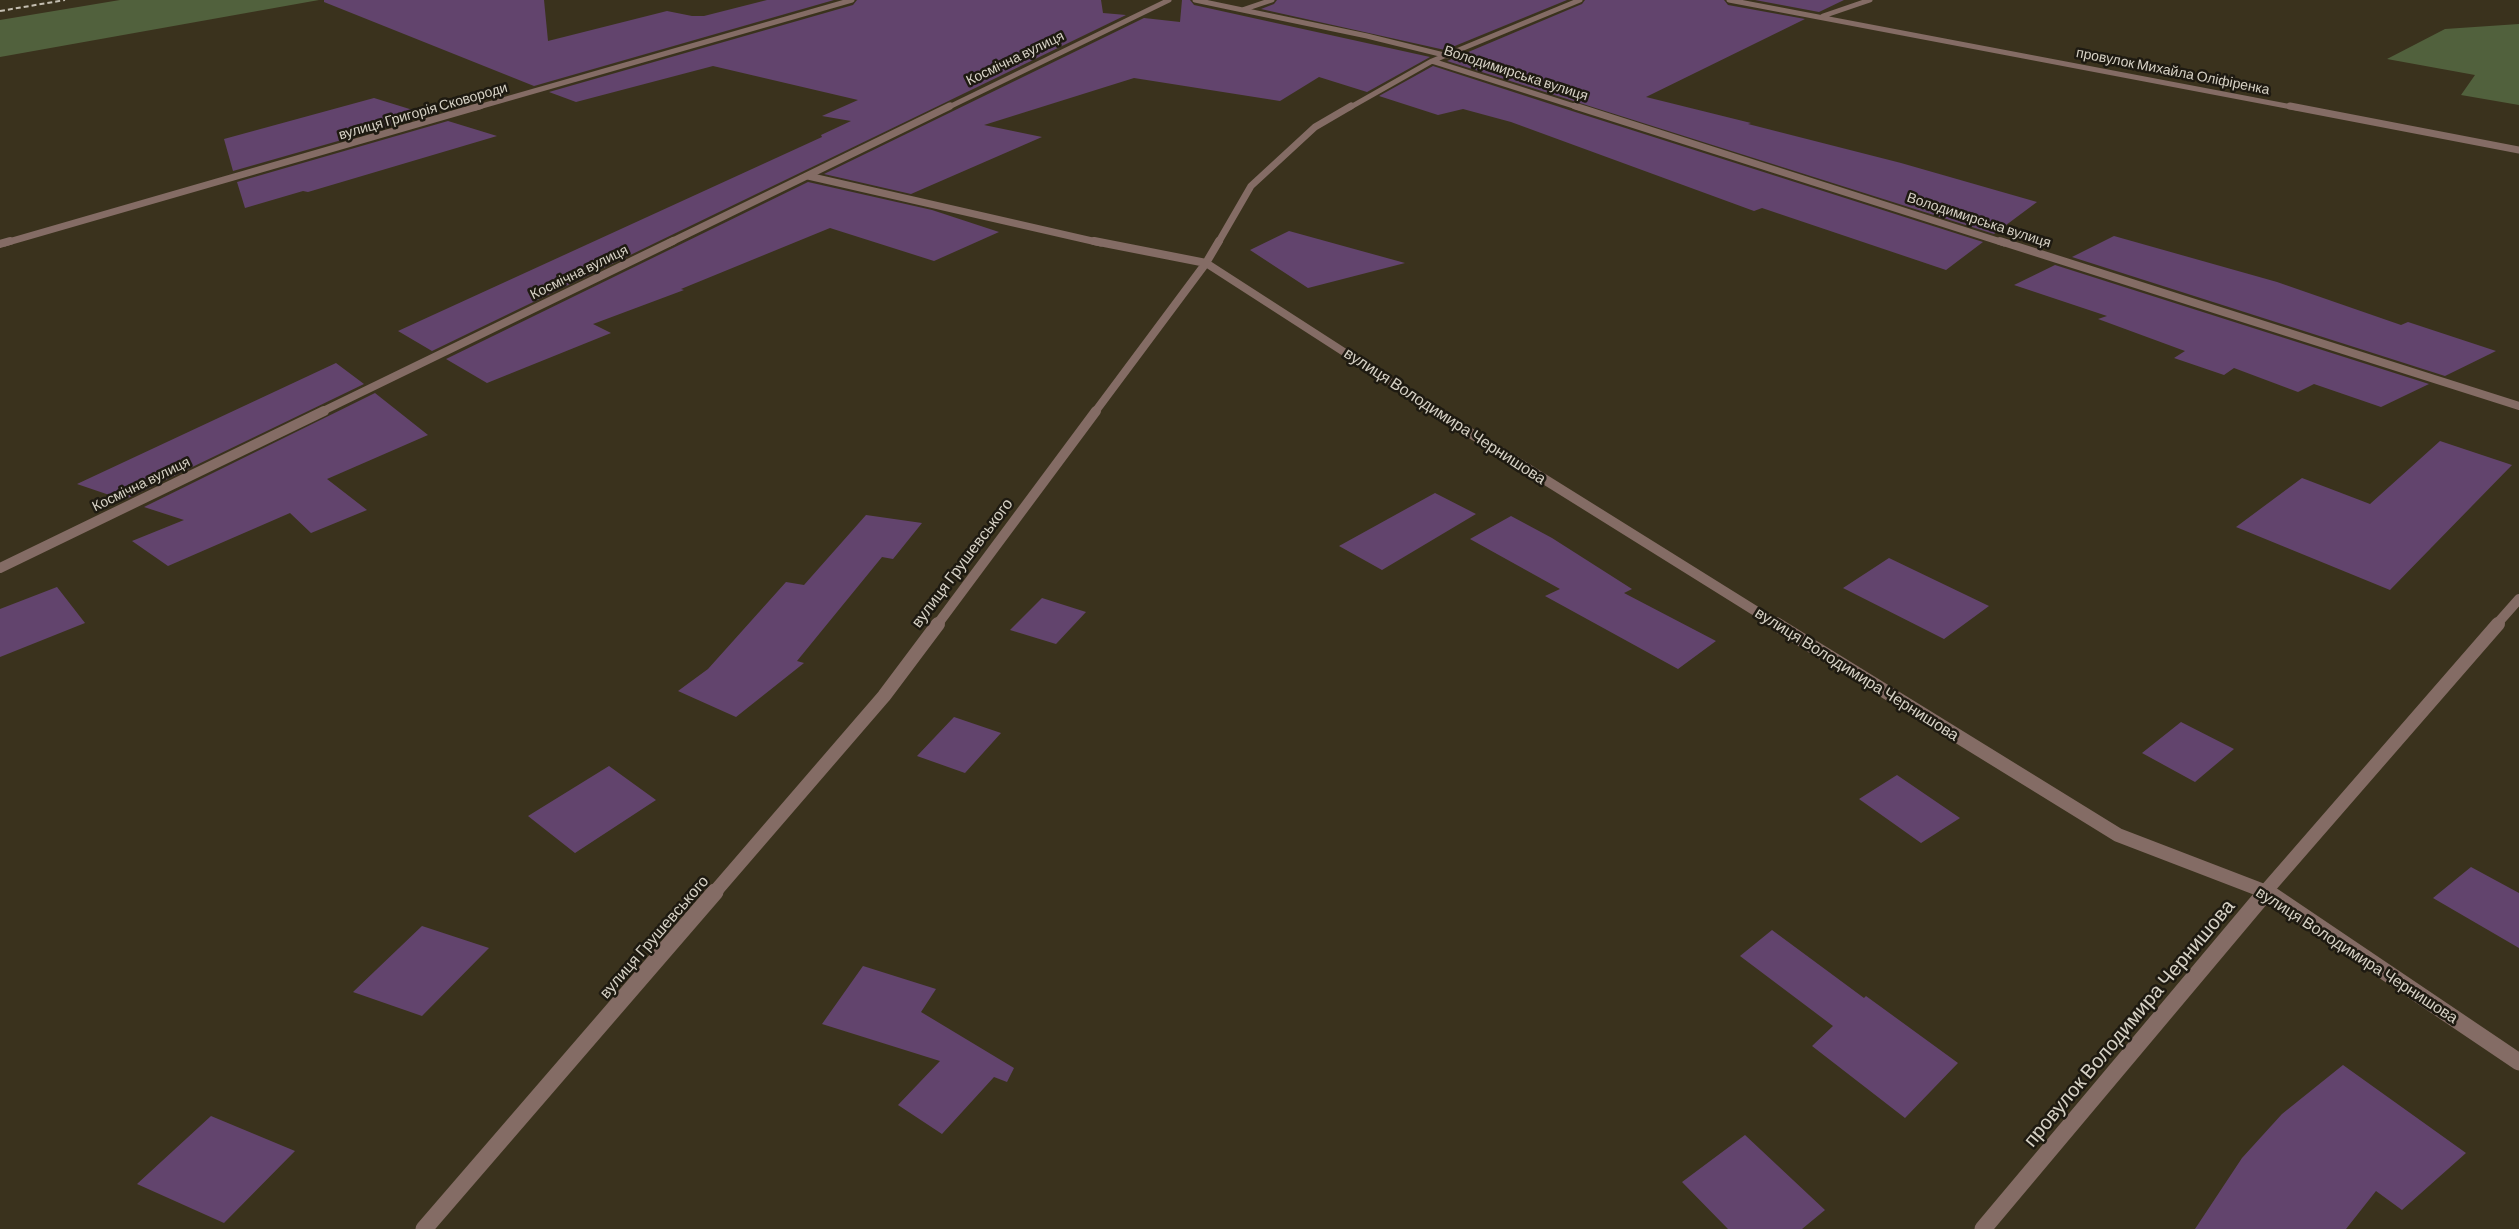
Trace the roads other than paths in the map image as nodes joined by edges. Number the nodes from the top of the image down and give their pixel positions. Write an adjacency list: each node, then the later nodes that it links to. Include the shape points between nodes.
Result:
1 (852, 0): 14 (street, вулиця Григорія Сковороди)
2 (1168, 0): 13 (street, Космічна вулиця)
3 (1195, 0): 8 (street)
4 (1272, 0): 8 (street)
5 (1580, 0): 10 (street, вулиця Грушевського)
6 (1729, 0): 9 (street, провулок Михайла Оліфіренка)
7 (1870, 0): 9 (street, провулок Михайла Оліфіренка)
8 (1241, 11): 10 (street)
9 (1823, 16): 12 (street, провулок Михайла Оліфіренка)
10 (1449, 56): 11 (street, вулиця Грушевського)
11 (1432, 61): 15 (street, вулиця Грушевського, via 1315,127 1251,186); 16 (street, Володимирська вулиця)
12 (2519, 150)
13 (808, 176): 15 (street, via 1077,238); 17 (street, Космічна вулиця)
14 (0, 244)
15 (1206, 263): 19 (street, вулиця Володимира Чернишова, via 1522,466 2118,835); 21 (street, вулиця Грушевського, via 884,696)
16 (2519, 406)
17 (0, 568)
18 (2519, 599): 19 (street, провулок Володимира Чернишова)
19 (2266, 891): 20 (street, вулиця Володимира Чернишова); 22 (street, провулок Володимира Чернишова)
20 (2519, 1062)
21 (424, 1229)
22 (1983, 1229)

